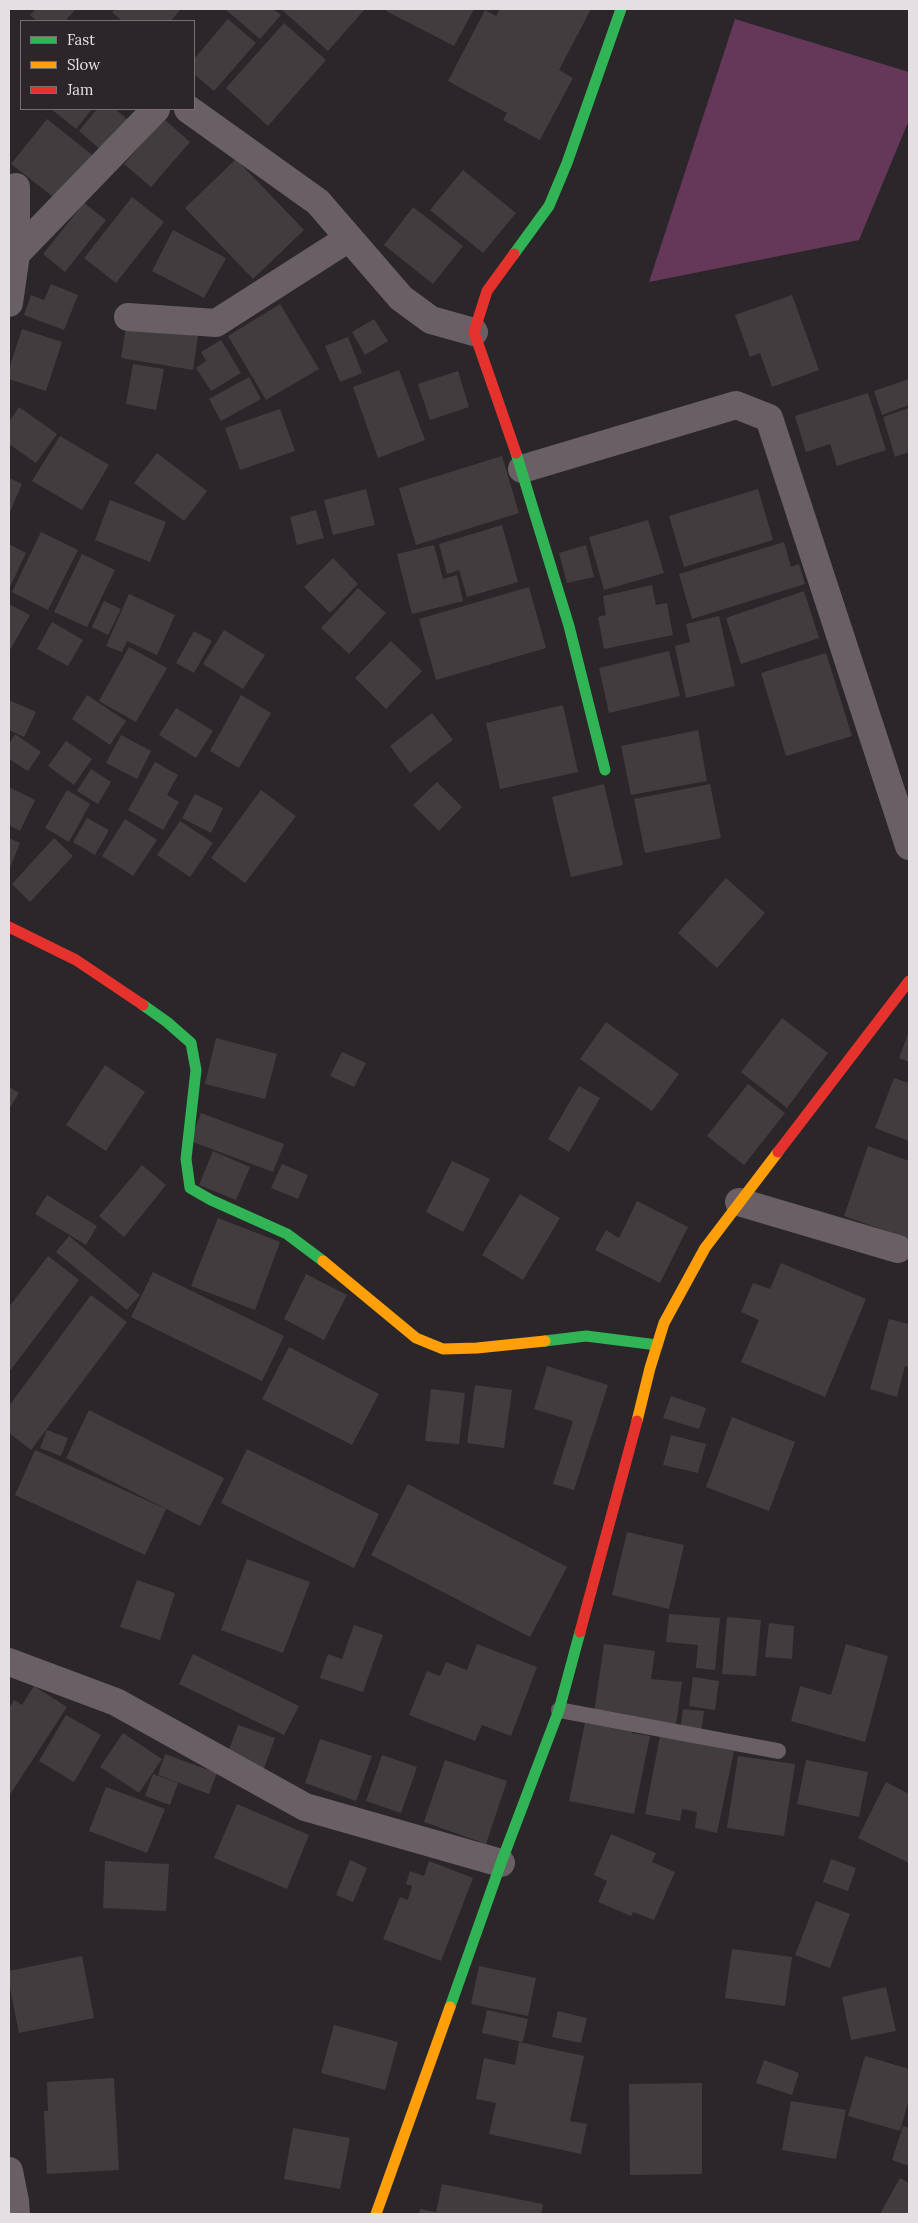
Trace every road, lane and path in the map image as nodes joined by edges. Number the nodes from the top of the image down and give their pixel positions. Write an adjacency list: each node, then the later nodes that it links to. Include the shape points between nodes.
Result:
1 (621, 9): 9 (street, via 549,206 487,292)
2 (155, 110): 6 (street)
3 (189, 110): 5 (street, via 318,202)
4 (16, 187): 6 (street)
5 (349, 238): 8 (street, via 216,323); 9 (street, via 401,298 431,320)
6 (16, 254): 7 (street)
7 (9, 303)
8 (128, 317)
9 (474, 332): 10 (street)
10 (522, 469): 11 (street, via 569,626); 12 (street, via 736,404 769,418)
11 (605, 770)
12 (909, 846)
13 (9, 927): 17 (street, via 76,960 167,1022 191,1043 196,1070 186,1158 190,1188 287,1234 416,1338 443,1350 586,1336)
14 (905, 993): 15 (street)
15 (739, 1202): 16 (street); 17 (street, via 705,1248 664,1324)
16 (898, 1249)
17 (657, 1345): 19 (street)
18 (9, 1662): 21 (street, via 116,1702 305,1808)
19 (559, 1710): 20 (lane); 21 (street)
20 (778, 1752)
21 (502, 1863): 24 (street)
22 (9, 2171): 23 (street)
23 (16, 2214)
24 (376, 2214)

